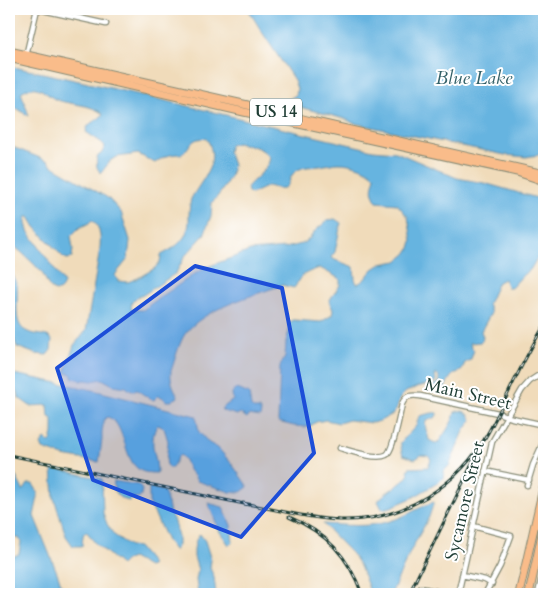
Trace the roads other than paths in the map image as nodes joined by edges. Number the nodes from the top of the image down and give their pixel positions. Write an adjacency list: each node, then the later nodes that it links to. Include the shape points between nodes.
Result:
1 (37, 9): 2 (street); 5 (street)
2 (106, 24)
3 (9, 51): 5 (main road, US 14)
4 (9, 58): 5 (main road, US 14)
5 (25, 58): 6 (main road, US 14, via 225,100); 7 (main road, US 14, via 244,112 517,172)
6 (544, 174)
7 (544, 181)
8 (544, 372): 9 (street, Sycamore Street, via 526,385)
9 (507, 416): 10 (street, Main Street); 12 (street, Main Street, via 410,396 402,404 388,454 375,457); 13 (street, Sycamore Street, via 492,442)
10 (544, 425)
11 (544, 441): 13 (street, via 528,483)
12 (340, 448)
13 (485, 470): 16 (street, Sycamore Street)
14 (544, 484): 17 (main road)
15 (544, 525): 18 (main road)
16 (473, 526): 20 (street, Sycamore Street); 21 (street, via 511,536)
17 (531, 539): 18 (street); 26 (main road)
18 (542, 541): 27 (main road)
19 (544, 568): 28 (street)
20 (462, 575): 21 (street); 24 (street, Sycamore Street)
21 (492, 584): 25 (street)
22 (421, 588): 23 (street)
23 (450, 594)
24 (458, 594)
25 (485, 594)
26 (519, 594)
27 (529, 594)
28 (538, 594)

